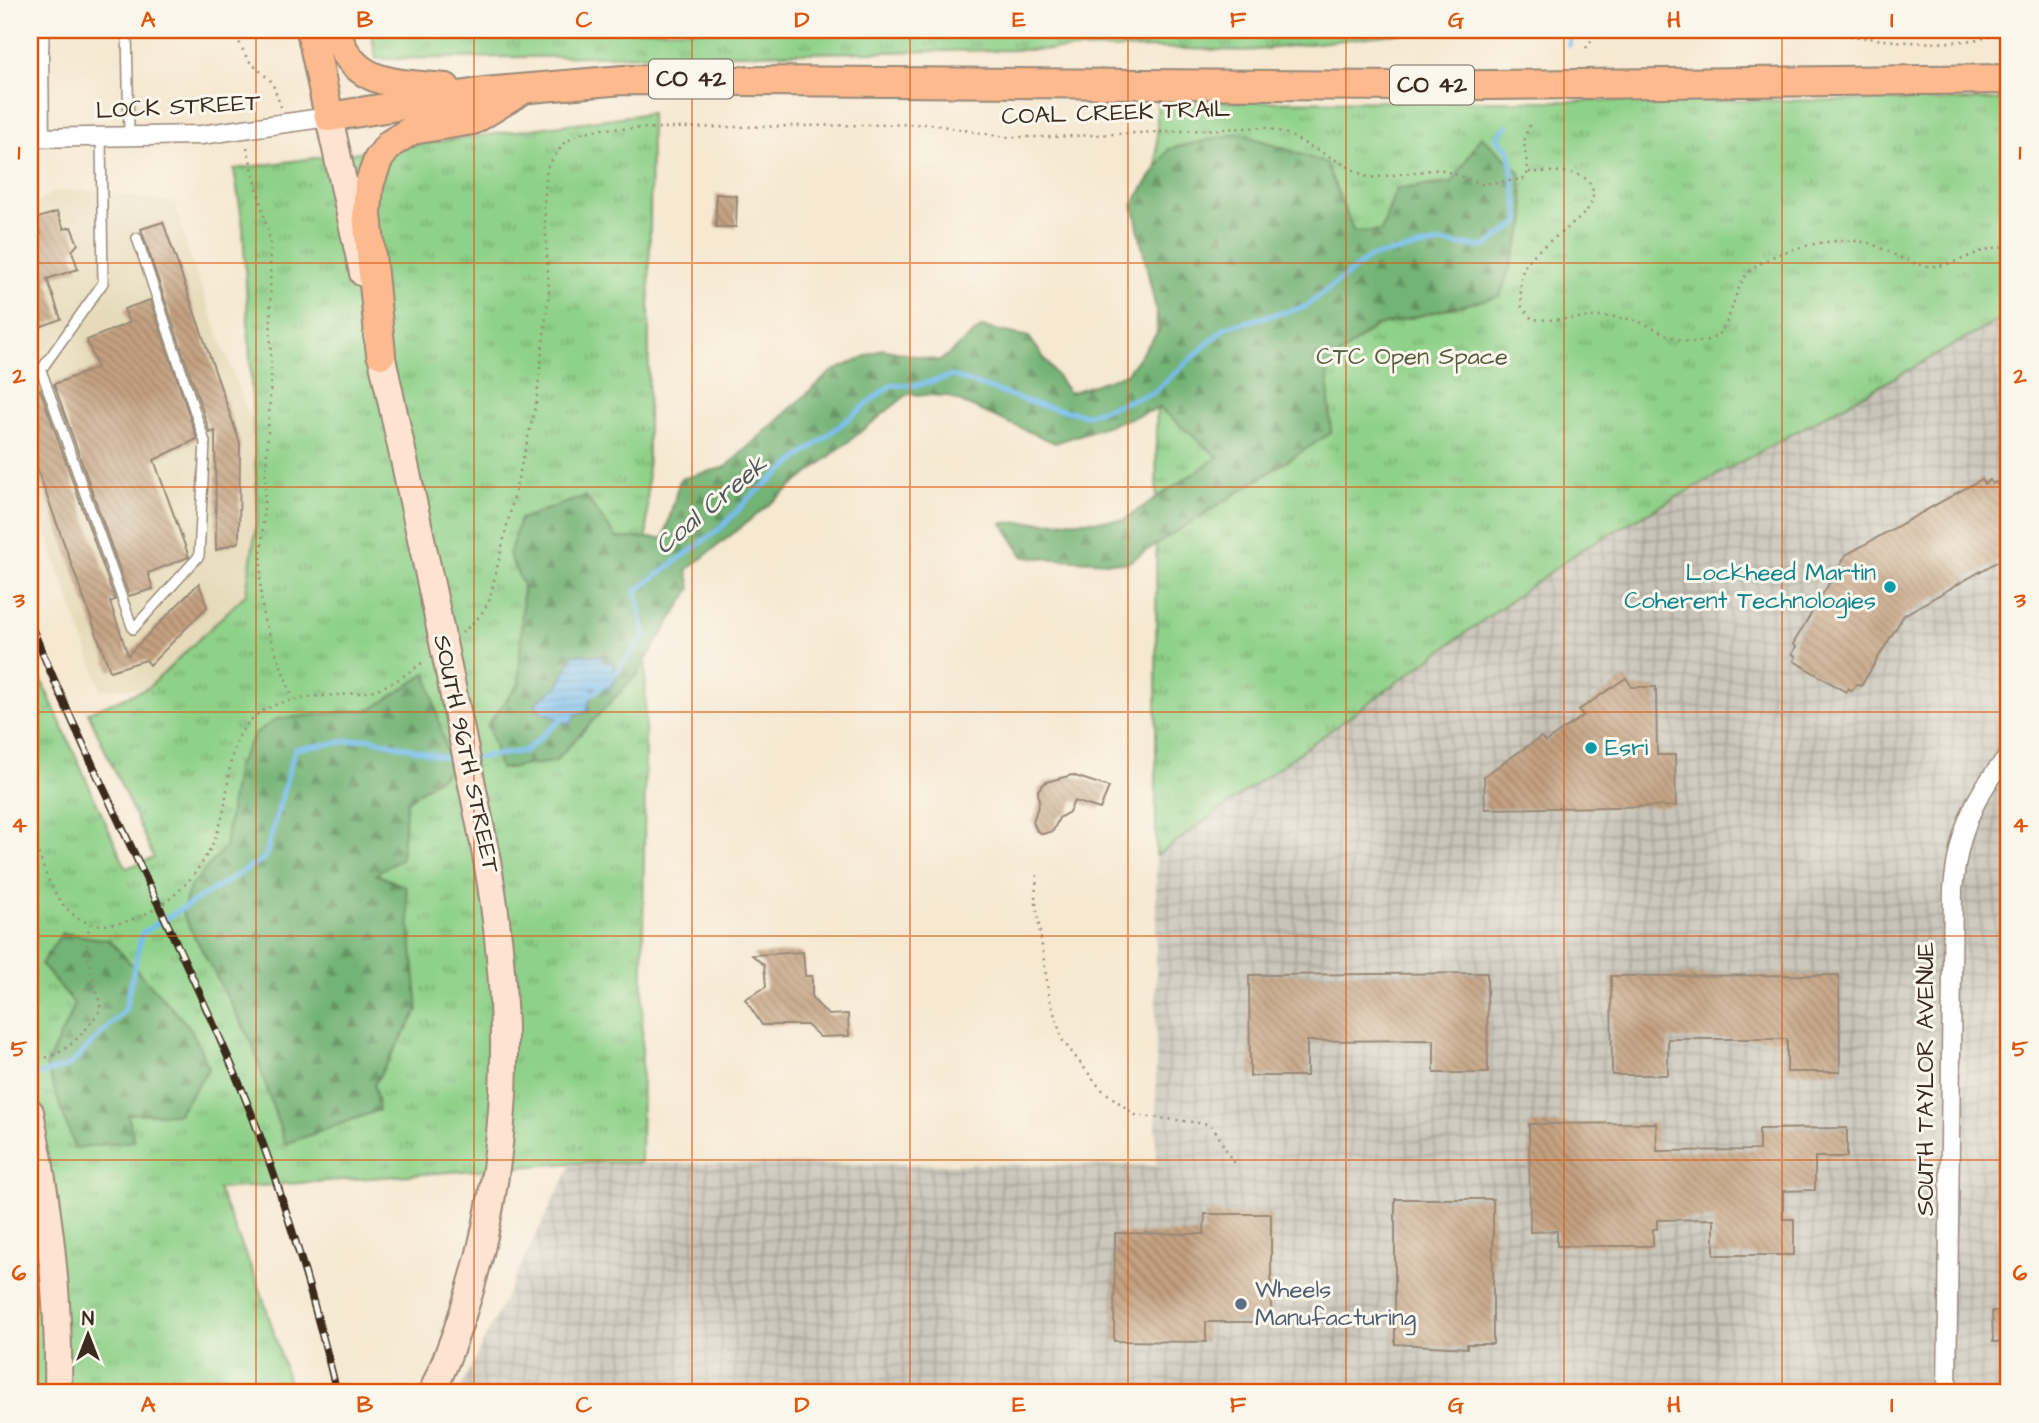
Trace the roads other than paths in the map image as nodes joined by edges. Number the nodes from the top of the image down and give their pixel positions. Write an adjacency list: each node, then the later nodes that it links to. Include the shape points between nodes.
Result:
1 (40, 30): 5 (street)
2 (127, 30): 11 (lane)
3 (311, 30): 9 (main road)
4 (336, 30): 8 (main road, via 342,48 359,70 379,80)
5 (35, 52): 12 (street)
6 (2009, 79): 7 (main road, CO 42, via 1402,86 700,79)
7 (528, 87): 8 (main road, CO 42); 14 (main road, via 472,120 412,130 390,144 378,160 369,185 367,214)
8 (484, 92): 9 (main road, CO 42)
9 (329, 117): 11 (street, LOCK STREET, via 243,131); 14 (main road, SOUTH 96TH STREET)
10 (101, 136): 11 (street, LOCK STREET); 12 (street, LOCK STREET); 13 (lane, via 103,283 41,370 133,629 200,556 205,442)
11 (129, 136)
12 (35, 137)
13 (136, 238)
14 (381, 354): 18 (main road, SOUTH 96TH STREET, bridge, via 481,829 502,952 506,1051 498,1157 477,1263)
15 (2009, 756): 19 (street, SOUTH TAYLOR AVENUE, via 1992,774 1964,823 1952,889)
16 (30, 1112): 17 (main road, via 46,1191 55,1276)
17 (58, 1393)
18 (432, 1393)
19 (1947, 1393)

